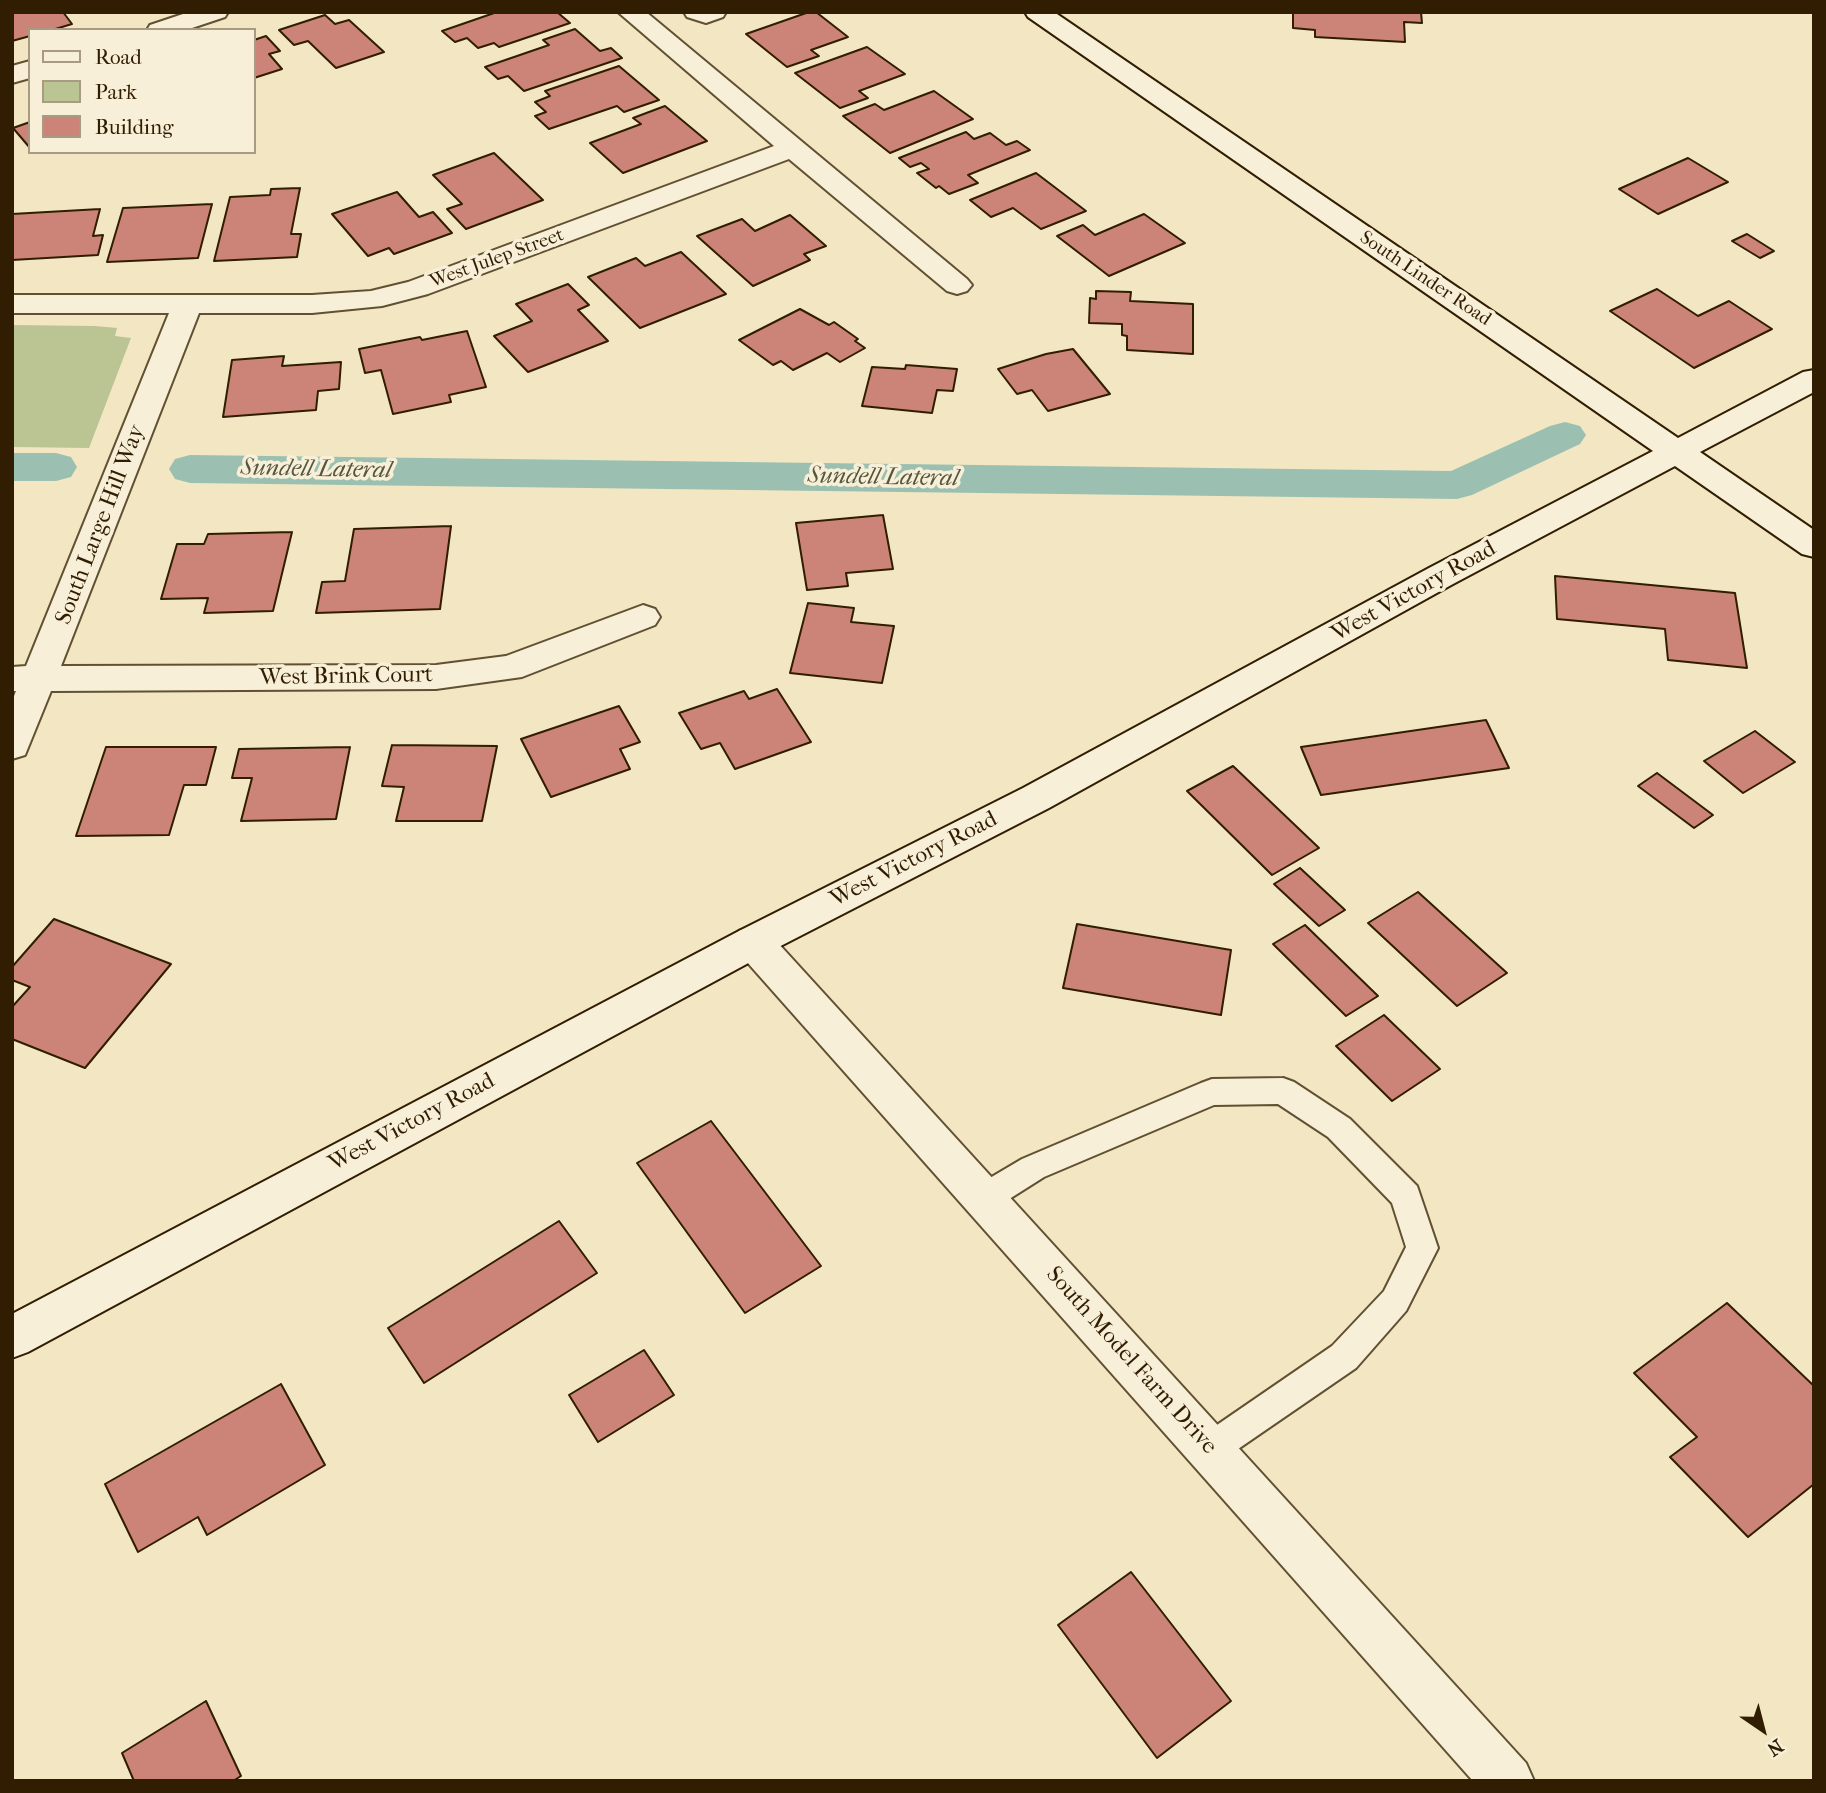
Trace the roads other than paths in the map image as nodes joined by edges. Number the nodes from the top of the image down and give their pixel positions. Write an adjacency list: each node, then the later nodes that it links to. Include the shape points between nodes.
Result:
1 (216, 12): 6 (street)
2 (695, 12): 3 (street)
3 (713, 12)
4 (1037, 12): 12 (street, South Linder Road)
5 (646, 17): 7 (street)
6 (165, 28)
7 (793, 148): 8 (street); 10 (street, West Julep Street, via 418,288 372,300)
8 (957, 285)
9 (12, 303): 10 (street, West Julep Street)
10 (188, 303): 15 (street, South Large Hill Way)
11 (1814, 379): 12 (street, West Victory Road)
12 (1676, 452): 13 (street, South Linder Road); 17 (street, West Victory Road, via 1036,798)
13 (1814, 546)
14 (643, 617): 15 (street, West Brink Court, via 510,668 436,677)
15 (26, 679): 16 (street, South Large Hill Way)
16 (12, 746)
17 (753, 942): 18 (street, South Model Farm Drive); 19 (street, West Victory Road)
18 (984, 1198): 20 (street, South Model Farm Drive); 20 (lane, via 1033,1168 1212,1092 1283,1091 1339,1128 1406,1196 1422,1248 1395,1301 1343,1357)
19 (12, 1336)
20 (1210, 1449): 21 (street, South Model Farm Drive)
21 (1508, 1781)

